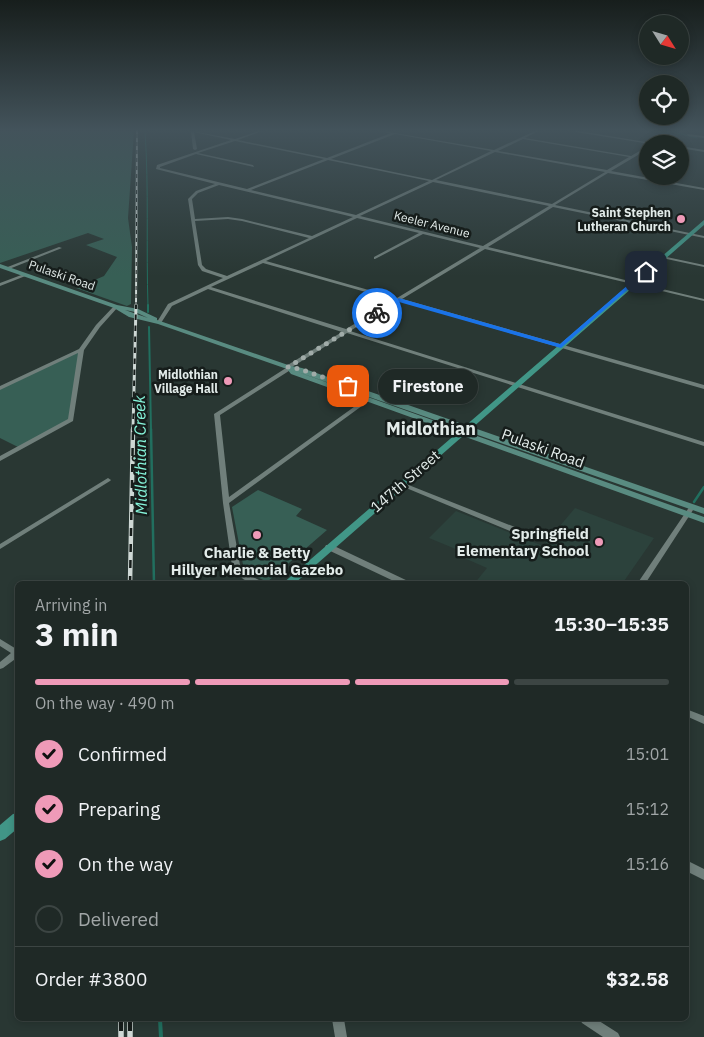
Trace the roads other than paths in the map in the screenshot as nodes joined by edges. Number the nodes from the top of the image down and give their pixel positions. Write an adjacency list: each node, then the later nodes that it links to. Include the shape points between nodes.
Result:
1 (203, 179): 7 (street, Keeler Avenue)
2 (275, 179): 9 (street)
3 (429, 179): 6 (street)
4 (594, 179): 10 (street)
5 (653, 179): 8 (street)
6 (432, 180): 10 (street); 11 (street)
7 (219, 183): 9 (street, Keeler Avenue); 12 (street, via 192,196)
8 (704, 189)
9 (247, 190): 11 (street, Keeler Avenue)
10 (552, 205): 15 (street); 18 (street)
11 (356, 216): 14 (street, Keeler Avenue); 16 (street)
12 (192, 220): 16 (street, via 228,218); 27 (street, via 200,265 204,270)
13 (704, 222): 15 (main road, 147th Street)
14 (424, 232): 18 (street, Keeler Avenue); 21 (street)
15 (690, 234): 17 (street); 20 (main road, 147th Street)
16 (312, 237): 22 (street)
17 (704, 237)
18 (485, 247): 28 (street, Keeler Avenue); 31 (street)
19 (60, 248): 25 (street)
20 (663, 257): 24 (street); 28 (main road, 147th Street)
21 (375, 258)
22 (262, 261): 27 (street); 31 (street)
23 (0, 266): 25 (main road, Pulaski Road)
24 (704, 266)
25 (7, 268): 26 (main road, Pulaski Road)
26 (26, 275): 29 (street); 33 (main road, Pulaski Road)
27 (227, 278): 30 (street)
28 (634, 282): 32 (street, Keeler Avenue); 36 (main road, 147th Street)
29 (0, 285)
30 (206, 287): 34 (street, via 170,305); 35 (street)
31 (399, 300): 35 (street); 36 (street)
32 (704, 300)
33 (116, 307): 34 (main road, Pulaski Road, via 140,319); 37 (street)
34 (159, 322): 38 (main road, Pulaski Road)
35 (347, 332): 38 (street); 39 (street)
36 (561, 346): 39 (main road, 147th Street); 40 (street)
37 (81, 350): 41 (street); 45 (street, via 71,420)
38 (289, 368): 42 (main road, Pulaski Road, via 292,373); 43 (main road, Pulaski Road, via 300,369); 48 (street, via 217,414)
39 (516, 385): 43 (main road, 147th Street); 44 (street)
40 (704, 387)
41 (0, 388)
42 (367, 400): 43 (main road, Pulaski Road); 48 (street)
43 (463, 430): 47 (main road, 147th Street); 49 (main road, Pulaski Road)
44 (704, 444)
45 (0, 459)
46 (108, 480): 53 (street)
47 (401, 484): 52 (street); 54 (main road, 147th Street)
48 (226, 502): 55 (street, via 236,566)
49 (690, 510): 50 (main road, Pulaski Road); 51 (main road, Pulaski Road); 58 (street)
50 (704, 511)
51 (704, 520)
52 (537, 539)
53 (0, 547)
54 (329, 547): 56 (main road, 147th Street); 57 (street)
55 (254, 581)
56 (290, 581)
57 (402, 581)
58 (643, 581)
59 (0, 642): 60 (street)
60 (15, 653)
61 (15, 655): 62 (street)
62 (0, 666)
63 (689, 713): 64 (street)
64 (704, 720)
65 (15, 822): 66 (main road)
66 (0, 834)
67 (689, 867): 68 (street)
68 (704, 875)
69 (338, 1021): 71 (street)
70 (589, 1021): 72 (street)
71 (342, 1037)
72 (614, 1037)

